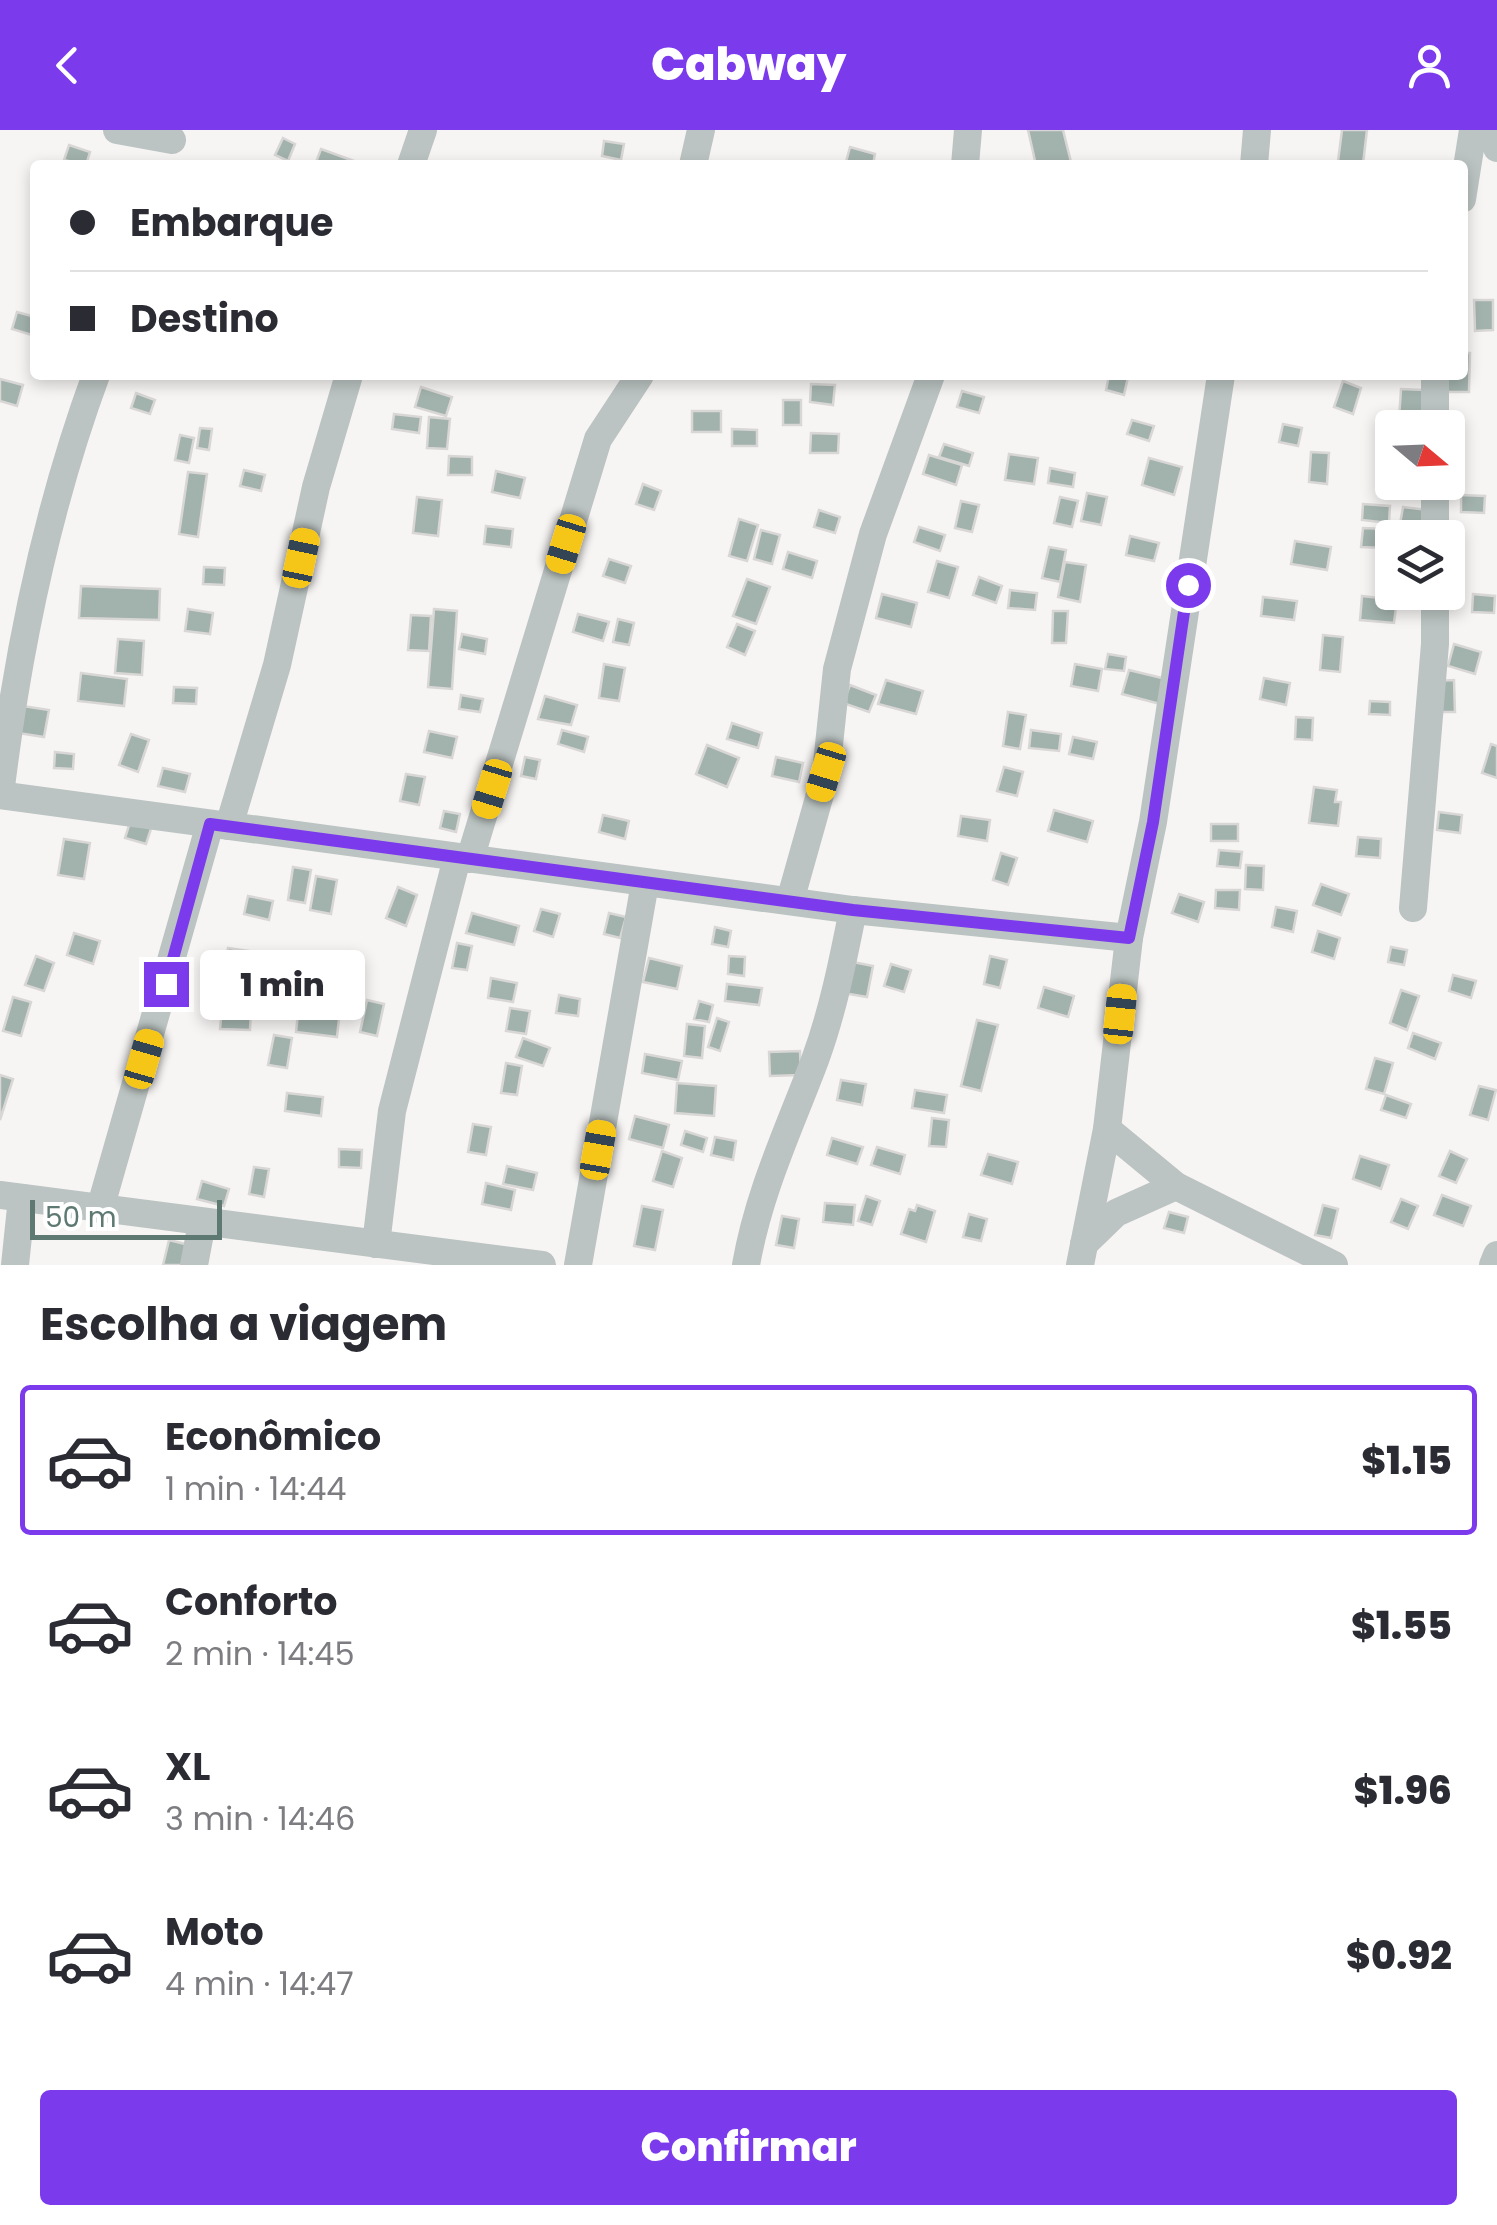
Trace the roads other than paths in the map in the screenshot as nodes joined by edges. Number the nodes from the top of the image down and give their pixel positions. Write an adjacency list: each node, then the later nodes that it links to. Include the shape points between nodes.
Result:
1 (117, 130): 8 (street)
2 (423, 130): 10 (street)
3 (701, 130): 11 (street)
4 (968, 130): 12 (street)
5 (1257, 130): 13 (street)
6 (1473, 130): 14 (street)
7 (1490, 130): 9 (street)
8 (170, 145)
9 (1497, 148)
10 (414, 160)
11 (694, 160)
12 (965, 160)
13 (1254, 160)
14 (1468, 161)
15 (94, 380): 23 (street, via 66,456 8,729)
16 (347, 380): 24 (street, via 277,666)
17 (637, 380): 25 (street, via 598,438)
18 (929, 380): 27 (street, via 873,534 837,669 826,772)
19 (1220, 380): 30 (street)
20 (1435, 380): 21 (street)
21 (1435, 410)
22 (1435, 610): 28 (street)
23 (2, 800): 24 (street)
24 (219, 825): 25 (street); 34 (street)
25 (464, 859): 26 (street); 36 (street, via 392,1111)
26 (645, 883): 27 (street); 42 (street)
27 (790, 901): 29 (street)
28 (1413, 908)
29 (853, 910): 30 (street); 43 (street, via 836,992 755,1210)
30 (1129, 938): 31 (street)
31 (1107, 1129): 32 (street); 37 (street)
32 (1176, 1186): 37 (street, via 1116,1213); 44 (street)
33 (11, 1196): 34 (street); 39 (street)
34 (100, 1209): 35 (street)
35 (202, 1224): 36 (street); 40 (street)
36 (380, 1251): 41 (street)
37 (1082, 1254)
38 (1497, 1255): 45 (street)
39 (14, 1265)
40 (194, 1265)
41 (542, 1265)
42 (578, 1265)
43 (746, 1265)
44 (1334, 1265)
45 (1493, 1265)

